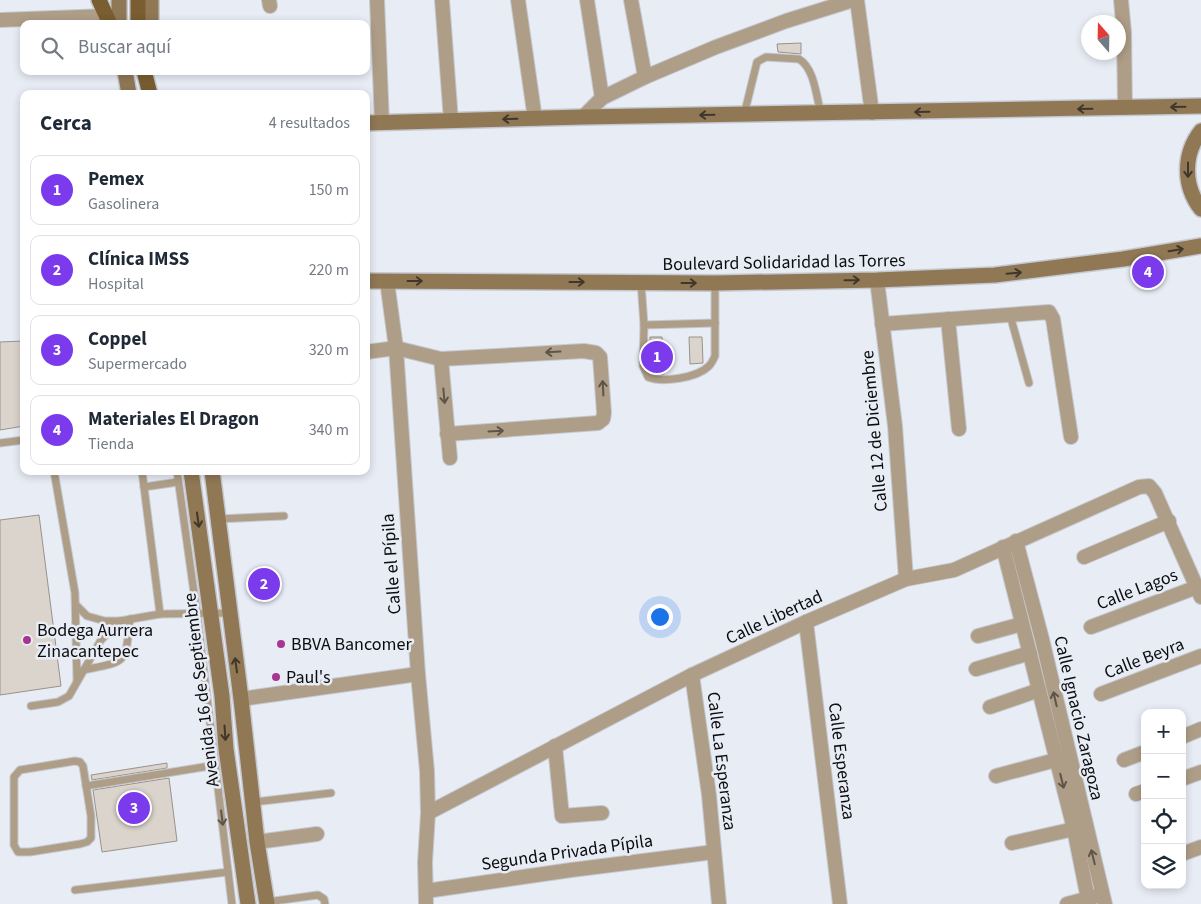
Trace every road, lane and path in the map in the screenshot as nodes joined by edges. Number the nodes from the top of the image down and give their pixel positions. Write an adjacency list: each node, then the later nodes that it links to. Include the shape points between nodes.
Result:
1 (99, 0): 15 (main road)
2 (119, 0): 16 (main road)
3 (138, 0): 17 (main road)
4 (151, 0): 18 (main road)
5 (377, 0): 36 (street)
6 (442, 0): 34 (street)
7 (518, 0): 33 (street)
8 (587, 0): 26 (street)
9 (631, 0): 22 (street)
10 (852, 0): 22 (street, via 716,47)
11 (857, 0): 29 (street)
12 (1120, 0): 28 (street)
13 (0, 20): 14 (street)
14 (20, 20)
15 (111, 20)
16 (112, 20)
17 (142, 20)
18 (143, 20)
19 (126, 75): 23 (main road)
20 (145, 75): 24 (main road)
21 (152, 75): 25 (main road)
22 (645, 77): 26 (street)
23 (128, 90)
24 (150, 90)
25 (151, 90)
26 (602, 98): 32 (street)
27 (1201, 106): 28 (main road, one-way to 28)
28 (1129, 108): 29 (main road, one-way to 29)
29 (872, 113): 30 (main road)
30 (821, 114): 31 (main road); 31 (lane, via 804,62 766,57 757,62)
31 (744, 115): 32 (main road, one-way to 32)
32 (584, 117): 33 (main road)
33 (535, 119): 34 (main road, one-way to 34)
34 (451, 121): 36 (main road)
35 (370, 123): 36 (main road)
36 (382, 123)
37 (1201, 131): 38 (main road, one-way to 38, via 1191,147 1187,168 1190,191)
38 (1201, 209)
39 (1201, 246): 40 (main road, Boulevard Solidaridad las Torres, one-way to 39, via 996,275)
40 (877, 280): 44 (main road, Boulevard Solidaridad las Torres, one-way to 40); 48 (street, Calle 12 de Diciembre)
41 (370, 281): 42 (main road, Boulevard Solidaridad las Torres)
42 (387, 281): 43 (main road, Boulevard Solidaridad las Torres, one-way to 43); 50 (street, Calle el Pípila)
43 (641, 282): 44 (main road, Boulevard Solidaridad las Torres, one-way to 44); 49 (lane)
44 (715, 283): 47 (lane)
45 (1010, 315): 46 (street); 53 (lane); 56 (street, via 1049,312 1053,319)
46 (948, 320): 48 (street); 54 (street)
47 (715, 323): 49 (lane); 49 (lane, via 715,356 707,368 684,378 654,379 644,371)
48 (882, 324): 73 (street, Calle 12 de Diciembre, via 895,426)
49 (644, 325)
50 (396, 348): 51 (street); 52 (street); 91 (street, Calle el Pípila)
51 (370, 351)
52 (440, 359): 55 (street, one-way to 55); 55 (street, one-way to 52, via 598,423 603,419 600,357 584,350)
53 (1029, 383)
54 (959, 429)
55 (447, 434): 59 (street)
56 (1071, 437)
57 (20, 440): 58 (lane)
58 (0, 443)
59 (450, 458)
60 (55, 475): 77 (lane)
61 (142, 475): 66 (lane)
62 (177, 475): 65 (lane)
63 (191, 475): 80 (main road, Avenida 16 de Septiembre, one-way to 80)
64 (212, 475): 68 (main road)
65 (178, 482): 66 (lane); 80 (lane)
66 (144, 487): 79 (lane)
67 (284, 516): 68 (lane)
68 (218, 519): 78 (main road)
69 (1169, 521): 70 (street, Calle Libertad, via 1149,486 1139,487); 72 (street); 76 (street)
70 (1016, 541): 71 (street, Calle Libertad); 74 (street, Calle Ignacio Zaragoza)
71 (1003, 547): 73 (street, Calle Libertad, via 954,570); 75 (street, Calle Ignacio Zaragoza)
72 (1084, 557)
73 (906, 579): 83 (street, Calle Libertad)
74 (1026, 580): 75 (street); 105 (street, Calle Ignacio Zaragoza, one-way to 74)
75 (1012, 584): 84 (street, Calle Ignacio Zaragoza)
76 (1199, 592): 85 (street, Calle Lagos)
77 (76, 605): 82 (lane, via 93,619); 93 (lane)
78 (230, 613): 80 (lane); 98 (main road, one-way to 78)
79 (160, 614): 80 (lane); 81 (lane)
80 (204, 614): 96 (main road, Avenida 16 de Septiembre); 97 (lane)
81 (130, 619): 82 (lane); 90 (lane, via 127,649 120,661)
82 (120, 621): 90 (lane, via 101,640)
83 (806, 622): 92 (street, Calle Libertad); 133 (street, Calle Esperanza)
84 (1022, 624): 86 (street); 87 (street, Calle Ignacio Zaragoza)
85 (1091, 627)
86 (978, 636)
87 (1030, 653): 89 (street); 94 (street, Calle Ignacio Zaragoza)
88 (1201, 656): 95 (street, Calle Beyra)
89 (976, 669)
90 (83, 670): 93 (lane)
91 (418, 674): 98 (street); 114 (street, Calle el Pípila)
92 (692, 675): 103 (street, Calle Libertad); 121 (street, Calle La Esperanza)
93 (78, 681): 99 (lane, via 64,700)
94 (1039, 690): 100 (street); 105 (street, Calle Ignacio Zaragoza)
95 (1101, 694)
96 (222, 696): 97 (lane); 130 (main road, Avenida 16 de Septiembre, one-way to 130, via 226,749)
97 (206, 698): 107 (lane)
98 (241, 699): 113 (main road)
99 (31, 706)
100 (990, 707)
101 (1201, 729): 102 (street)
102 (1186, 735)
103 (555, 746): 114 (street, Calle Libertad); 115 (street, via 562,816)
104 (1141, 754): 106 (street)
105 (1062, 758): 109 (street); 116 (street, Calle Ignacio Zaragoza, one-way to 116); 126 (street, Calle Ignacio Zaragoza, one-way to 105)
106 (1124, 760)
107 (216, 765): 111 (lane); 123 (lane, one-way to 123)
108 (1201, 772): 110 (street)
109 (996, 776)
110 (1186, 778)
111 (86, 786): 111 (lane, via 83,766 75,761 16,773 13,782 14,845 18,852 89,841 91,816)
112 (331, 793): 113 (lane)
113 (254, 802): 118 (main road)
114 (428, 813): 125 (street, Calle el Pípila)
115 (602, 813)
116 (1074, 829): 119 (street); 127 (street, Calle Ignacio Zaragoza)
117 (317, 834): 118 (street)
118 (257, 842): 128 (main road)
119 (1012, 843)
120 (1201, 847): 122 (street)
121 (714, 852): 125 (street, Segunda Privada Pípila, via 571,870); 132 (street, Calle La Esperanza)
122 (1186, 853)
123 (228, 872): 124 (lane); 129 (lane)
124 (75, 890)
125 (426, 898)
126 (1104, 899): 127 (street)
127 (1089, 901): 134 (street)
128 (266, 903): 131 (lane, via 318,895)
129 (232, 904)
130 (248, 904)
131 (325, 904)
132 (720, 904)
133 (840, 904)
134 (1067, 904)

